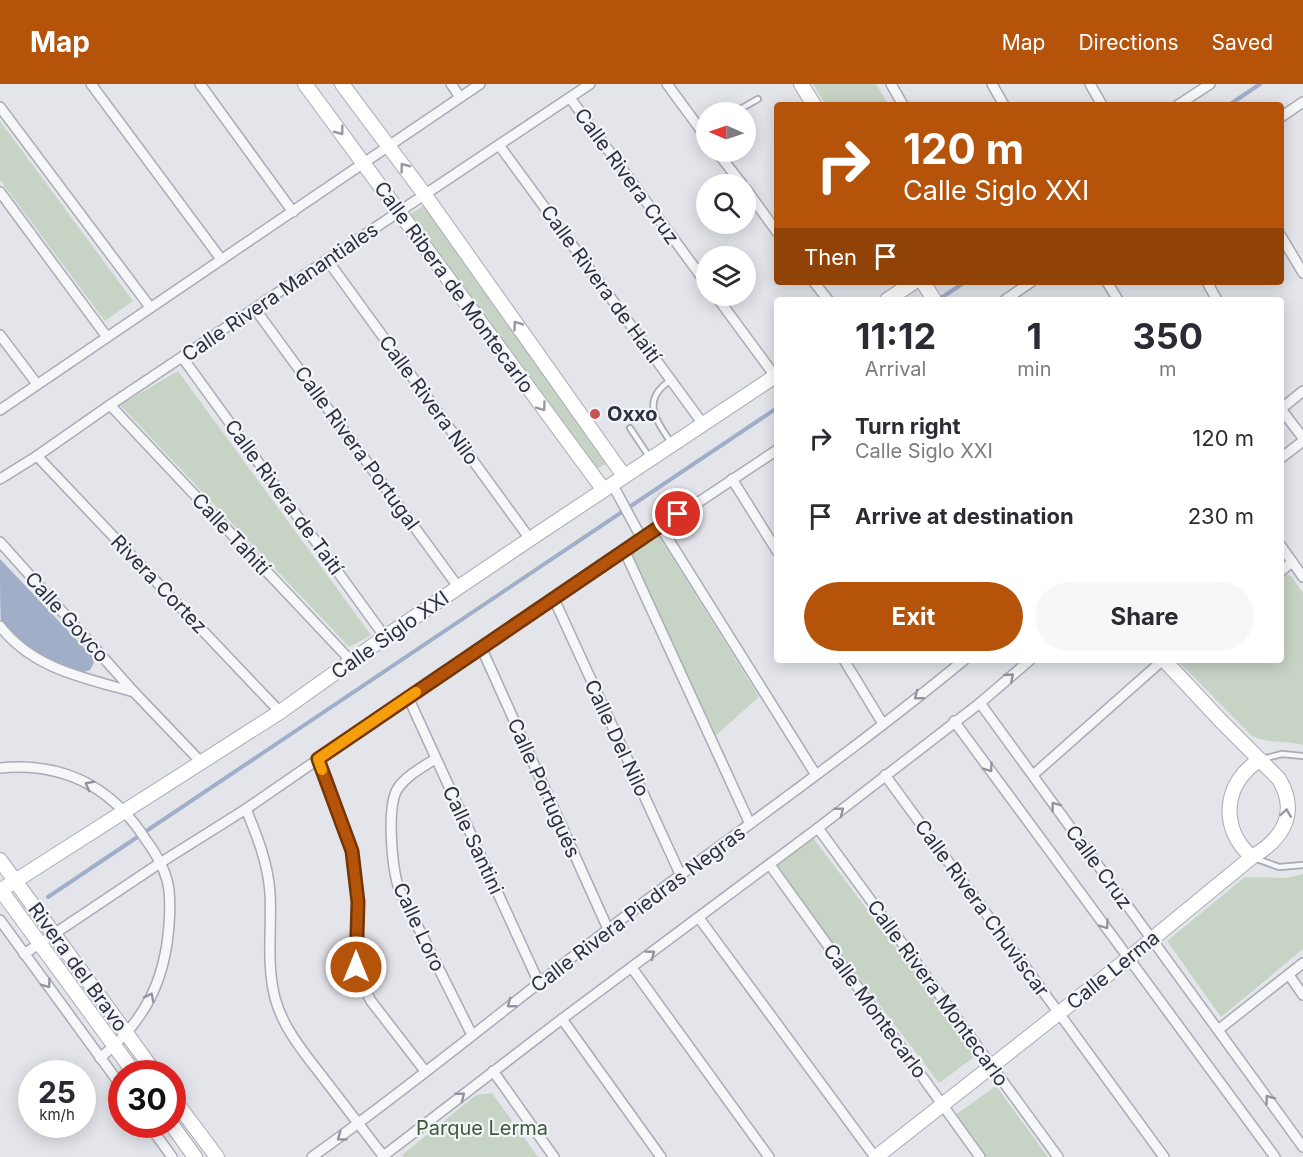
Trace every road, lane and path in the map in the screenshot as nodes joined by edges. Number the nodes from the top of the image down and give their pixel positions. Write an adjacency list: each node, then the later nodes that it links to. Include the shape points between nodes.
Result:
1 (91, 84): 41 (street)
2 (200, 84): 37 (street)
3 (305, 84): 32 (street, Calle Ribera de Montecarlo, one-way to 32)
4 (342, 84): 30 (street, Calle Ribera de Montecarlo)
5 (451, 84): 16 (street)
6 (480, 84): 16 (street)
7 (590, 84): 17 (street, Calle Rivera Manantiales)
8 (667, 84): 28 (street)
9 (801, 84): 20 (street)
10 (891, 84): 21 (street)
11 (992, 84): 22 (street)
12 (1090, 84): 23 (street)
13 (1191, 84): 15 (street)
14 (1210, 84): 15 (street)
15 (1196, 93): 24 (street)
16 (460, 97): 30 (street)
17 (570, 98): 29 (street, Calle Rivera Manantiales); 43 (street, Calle Rivera Cruz)
18 (758, 99): 19 (lane)
19 (753, 102)
20 (812, 102)
21 (901, 102)
22 (1002, 102)
23 (1100, 102)
24 (1182, 102)
25 (1303, 102): 27 (street)
26 (0, 107): 52 (street)
27 (1284, 115)
28 (696, 121)
29 (499, 145): 35 (street, Calle Rivera Manantiales); 59 (street, Calle Rivera de Haití)
30 (388, 146): 32 (street); 35 (street, Calle Ribera de Montecarlo, one-way to 30)
31 (725, 162): 33 (street)
32 (364, 164): 37 (street); 38 (street, Calle Ribera de Montecarlo)
33 (734, 174)
34 (0, 192): 55 (street)
35 (425, 195): 38 (street, Calle Rivera Manantiales); 74 (street, Calle Ribera de Montecarlo, one-way to 35)
36 (756, 203): 39 (street)
37 (292, 212): 41 (street)
38 (399, 213): 42 (street, Calle Rivera Manantiales); 77 (street, Calle Ribera de Montecarlo, one-way to 77)
39 (774, 228)
40 (1284, 241): 44 (street)
41 (221, 259): 52 (street)
42 (328, 261): 53 (street, Calle Rivera Manantiales); 80 (street, Calle Rivera Nilo)
43 (696, 269)
44 (1303, 273)
45 (816, 285): 48 (street)
46 (910, 285): 49 (street)
47 (1027, 285): 50 (street)
48 (826, 297)
49 (892, 297)
50 (1011, 297)
51 (724, 306): 57 (street)
52 (150, 307): 55 (street)
53 (255, 309): 56 (street, Calle Rivera Manantiales); 88 (street, Calle Rivera Portugal)
54 (0, 335): 60 (street)
55 (107, 337): 60 (street)
56 (182, 357): 62 (street, Calle Rivera Manantiales); 91 (street, Calle Rivera de Taití)
57 (774, 372)
58 (774, 376): 66 (street, Calle Siglo XXI)
59 (671, 380): 66 (street, Calle Rivera de Haití); 69 (lane, via 661,386 653,411)
60 (37, 384): 64 (street)
61 (1303, 392): 63 (street)
62 (110, 405): 72 (street, Calle Rivera Manantiales); 93 (street, Calle Tahití)
63 (1284, 407)
64 (0, 410)
65 (1284, 413): 68 (street)
66 (703, 424): 69 (street, Calle Siglo XXI)
67 (630, 428): 73 (lane)
68 (1303, 439): 71 (street)
69 (672, 444): 73 (street, Calle Siglo XXI)
70 (774, 452): 76 (street)
71 (1284, 455)
72 (37, 456): 75 (street, Calle Rivera Manantiales); 102 (street, Rivera Cortez)
73 (650, 458): 74 (street, Calle Siglo XXI)
74 (624, 476): 77 (street, Calle Siglo XXI)
75 (0, 479)
76 (732, 479): 78 (street); 82 (street)
77 (612, 491): 79 (street); 80 (street, Calle Siglo XXI)
78 (660, 526): 79 (street); 111 (street)
79 (642, 538): 84 (street)
80 (530, 539): 88 (street, Calle Siglo XXI)
81 (0, 542): 99 (street, Calle Govco)
82 (774, 546)
83 (1284, 550): 85 (street)
84 (625, 552): 89 (street); 116 (street)
85 (1292, 562): 86 (street); 87 (street)
86 (1284, 569)
87 (1303, 577)
88 (459, 588): 91 (street, Calle Siglo XXI)
89 (554, 599): 92 (street); 123 (street, Calle Del Nilo)
90 (0, 626): 99 (street, Calle Govco, via 19,647 54,669)
91 (385, 637): 93 (street, Calle Siglo XXI)
92 (481, 647): 100 (street); 128 (street, Calle Portugués)
93 (352, 662): 102 (street, Calle Siglo XXI)
94 (846, 663): 104 (street)
95 (1027, 663): 101 (street, one-way to 95)
96 (1161, 663): 113 (street)
97 (1167, 663): 108 (street, Calle Lerma)
98 (951, 664): 104 (street, Calle Rivera Piedras Negras, one-way to 104)
99 (134, 692): 109 (street, Calle Govco)
100 (408, 697): 106 (street); 107 (street, Calle Santini)
101 (980, 703): 103 (street); 113 (street, Calle Cruz)
102 (280, 712): 109 (street, Calle Siglo XXI)
103 (954, 721): 112 (street); 133 (street, Calle Cruz, one-way to 133)
104 (883, 724): 111 (street, Calle Rivera Piedras Negras)
105 (1303, 756): 108 (lane, via 1282,754)
106 (318, 759): 114 (street); 150 (street, via 352,851 358,902 358,977 371,1001)
107 (435, 759): 137 (street, Calle Santini); 143 (street, Calle Loro, via 404,780 395,794 394,874)
108 (1260, 760): 118 (street, via 1239,779 1229,806 1234,834); 118 (street, Calle Lerma, one-way to 108, via 1278,837 1288,806 1284,787)
109 (200, 761): 115 (street, Calle Siglo XXI)
110 (0, 768): 115 (street, one-way to 110, via 90,784 66,774 39,767)
111 (816, 775): 116 (street, Calle Rivera Piedras Negras)
112 (885, 775): 117 (street, one-way to 112); 139 (street, Calle Rivera Chuviscar)
113 (1033, 775): 130 (street, Calle Cruz, one-way to 113)
114 (246, 809): 120 (street); 154 (street, via 268,877 269,959 276,1000 301,1048)
115 (130, 816): 120 (street); 124 (street, Calle Siglo XXI)
116 (750, 824): 123 (street, Calle Rivera Piedras Negras)
117 (818, 828): 121 (street); 148 (street, Calle Rivera Montecarlo)
118 (1252, 857): 122 (lane, via 1278,867); 130 (street, Calle Lerma)
119 (0, 860): 124 (street, Rivera del Bravo)
120 (160, 863): 129 (street); 142 (street, one-way to 120, via 149,1002 166,960 169,897)
121 (770, 864): 126 (street); 152 (street, Calle Montecarlo)
122 (1303, 865)
123 (681, 876): 128 (street, Calle Rivera Piedras Negras)
124 (15, 881): 125 (street, Calle Siglo XXI); 129 (street, Rivera del Bravo)
125 (0, 890): 131 (street, Rivera del Bravo)
126 (699, 918): 135 (street, one-way to 126); 166 (street)
127 (0, 920): 132 (street)
128 (608, 929): 137 (street, Calle Rivera Piedras Negras)
129 (54, 934): 131 (street); 142 (street, Rivera del Bravo)
130 (1151, 940): 133 (street, Calle Lerma); 141 (street, Calle Cruz)
131 (40, 943): 132 (street); 144 (street, Rivera del Bravo)
132 (24, 954): 145 (street, one-way to 145)
133 (1129, 958): 139 (street, Calle Lerma); 170 (street, Calle Cruz)
134 (1303, 963): 136 (street)
135 (632, 968): 140 (street); 165 (street)
136 (1289, 975): 138 (street); 141 (street)
137 (539, 983): 143 (street, Calle Rivera Piedras Negras, one-way to 143)
138 (1303, 995)
139 (1059, 1014): 148 (street, Calle Lerma); 169 (street, Calle Rivera Chuviscar)
140 (562, 1019): 151 (street); 164 (street)
141 (1218, 1030): 157 (street, Calle Cruz, one-way to 141)
142 (127, 1034): 144 (street); 147 (street, Rivera del Bravo)
143 (472, 1035): 150 (street, Calle Rivera Piedras Negras)
144 (114, 1046): 145 (street); 146 (street, Rivera del Bravo)
145 (100, 1058): 149 (street)
146 (124, 1060)
147 (146, 1060)
148 (992, 1067): 152 (street, Calle Lerma); 168 (street, Calle Rivera Montecarlo)
149 (108, 1069)
150 (425, 1071): 154 (street, Calle Rivera Piedras Negras)
151 (493, 1071): 162 (street, one-way to 151); 163 (street)
152 (943, 1105): 166 (street, Calle Lerma); 167 (street, Calle Montecarlo)
153 (186, 1115): 160 (street)
154 (358, 1124): 161 (street, Calle Rivera Piedras Negras, one-way to 161); 162 (street)
155 (158, 1138): 158 (street)
156 (181, 1138): 159 (street)
157 (1303, 1147)
158 (172, 1157)
159 (195, 1157)
160 (217, 1157)
161 (312, 1157)
162 (383, 1157)
163 (554, 1157)
164 (661, 1157)
165 (769, 1157)
166 (876, 1157)
167 (980, 1157)
168 (1058, 1157)
169 (1164, 1157)
170 (1275, 1157)

